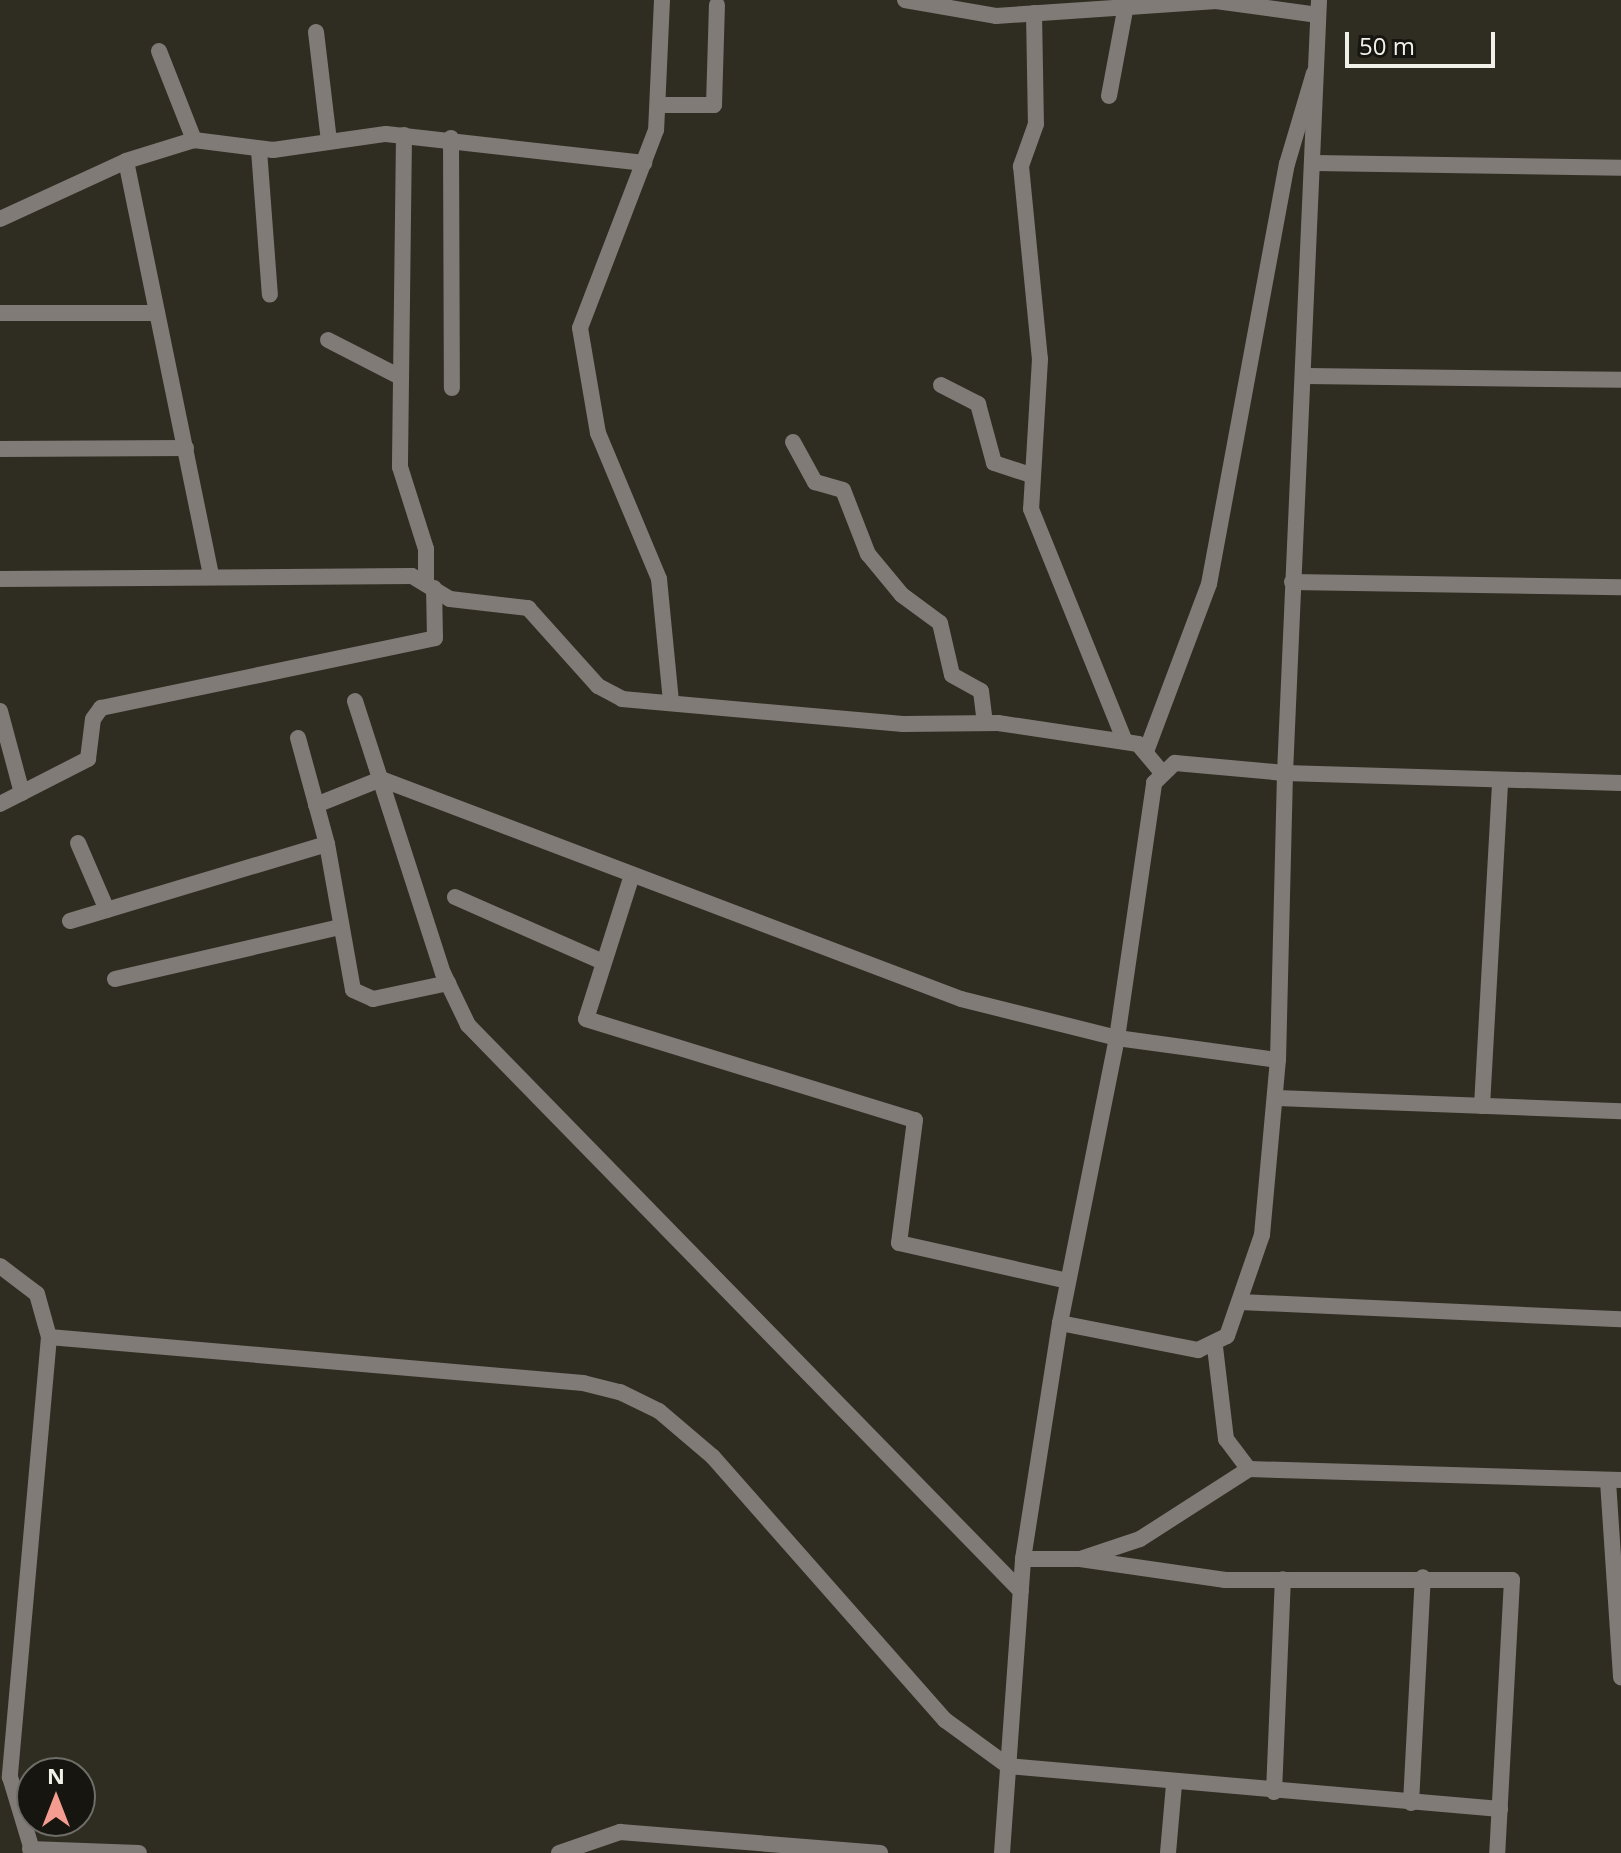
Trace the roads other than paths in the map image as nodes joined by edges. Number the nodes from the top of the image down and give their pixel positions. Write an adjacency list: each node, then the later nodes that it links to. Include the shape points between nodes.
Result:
1 (662, 0): 12 (street)
2 (905, 0): 7 (street, via 982,14)
3 (1208, 1): 5 (street); 6 (street)
4 (717, 5): 12 (street, via 714,105)
5 (1126, 5): 7 (street); 11 (street)
6 (1318, 8): 10 (street)
7 (1034, 13): 35 (street, via 1036,124 1021,166 1040,359)
8 (316, 32): 16 (street)
9 (159, 51): 15 (street)
10 (1317, 64): 20 (street); 47 (street, via 1287,164 1209,584)
11 (1109, 96)
12 (659, 105): 19 (street)
13 (404, 135): 14 (street); 16 (street); 27 (street)
14 (451, 138): 19 (street); 31 (street)
15 (194, 140): 17 (street); 18 (street)
16 (329, 141): 17 (street)
17 (259, 150): 23 (street)
18 (126, 161): 22 (street); 25 (street)
19 (644, 163): 42 (street, via 588,299 581,343 598,433 659,579)
20 (1315, 163): 21 (street); 28 (street)
21 (1621, 168)
22 (0, 219)
23 (270, 295)
24 (0, 313): 25 (street)
25 (157, 313): 33 (street)
26 (328, 340): 27 (street)
27 (396, 375): 39 (street, via 400,467 426,549)
28 (1306, 376): 29 (street); 38 (street)
29 (1621, 380)
30 (941, 385): 35 (street, via 978,404 994,463)
31 (452, 388)
32 (793, 442): 44 (street, via 815,482 843,490 868,554 902,595 940,623 952,675 981,691)
33 (186, 448): 34 (street); 36 (street)
34 (0, 449)
35 (1030, 475): 46 (street, via 1036,528)
36 (211, 576): 37 (street); 39 (street, via 401,575)
37 (0, 579)
38 (1292, 582): 40 (street); 49 (street)
39 (430, 585): 42 (street, via 450,599 528,608 605,692); 53 (street, via 435,638 101,708 88,759)
40 (1621, 587)
41 (355, 701): 50 (street)
42 (671, 702): 44 (street, via 872,722)
43 (0, 711): 53 (street)
44 (985, 722): 46 (street)
45 (298, 738): 55 (street)
46 (1125, 742): 47 (street)
47 (1147, 749): 48 (street)
48 (1160, 770): 49 (street, via 1175,763); 66 (street)
49 (1285, 773): 51 (street); 67 (street)
50 (381, 779): 55 (street); 58 (street); 65 (street)
51 (1500, 782): 52 (street); 69 (street)
52 (1621, 783)
53 (22, 793): 54 (street)
54 (0, 804)
55 (316, 805): 57 (street)
56 (78, 843): 60 (street)
57 (327, 844): 60 (street); 62 (street)
58 (632, 875): 63 (street); 66 (street, via 961,999)
59 (455, 897): 63 (street)
60 (107, 910): 61 (street)
61 (70, 921)
62 (341, 927): 64 (street); 65 (street, via 349,977 362,998)
63 (603, 962): 72 (street, via 586,1011 592,1024 915,1120 896,1233 905,1247)
64 (115, 979)
65 (448, 983): 84 (street, via 468,1025)
66 (1117, 1038): 67 (street); 72 (street)
67 (1278, 1060): 68 (street)
68 (1277, 1098): 69 (street); 73 (street, via 1262,1235)
69 (1482, 1106): 70 (street)
70 (1621, 1111)
71 (0, 1266): 76 (street, via 37,1294)
72 (1068, 1281): 75 (street)
73 (1240, 1302): 74 (street); 77 (street)
74 (1621, 1319)
75 (1060, 1323): 77 (street); 80 (street)
76 (49, 1337): 86 (street, via 583,1383 620,1392 659,1411 713,1457 945,1720); 91 (street, via 10,1777)
77 (1215, 1347): 78 (street, via 1226,1439)
78 (1249, 1469): 79 (street); 81 (street, via 1140,1539)
79 (1615, 1480): 85 (street)
80 (1023, 1559): 81 (street); 84 (street)
81 (1080, 1559): 83 (street, via 1225,1580)
82 (1423, 1577): 83 (street); 89 (street); 90 (street, via 1512,1580)
83 (1283, 1579): 88 (street)
84 (1021, 1591): 86 (street)
85 (1621, 1678)
86 (1008, 1766): 87 (street); 95 (street)
87 (1174, 1784): 88 (street); 96 (street)
88 (1274, 1792): 89 (street)
89 (1411, 1803): 90 (street)
90 (1500, 1809): 97 (street)
91 (32, 1851): 92 (street)
92 (139, 1853)
93 (559, 1853): 94 (street, via 620,1832)
94 (880, 1853)
95 (1002, 1853)
96 (1168, 1853)
97 (1497, 1853)

